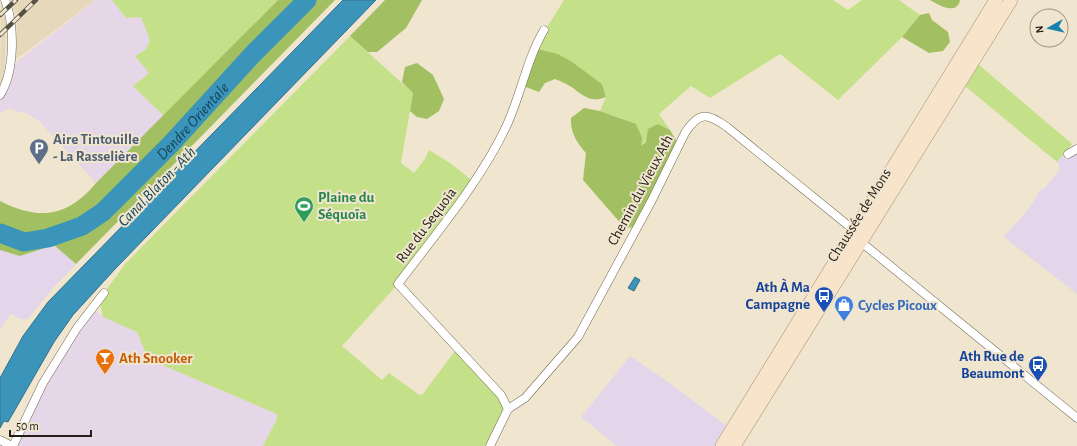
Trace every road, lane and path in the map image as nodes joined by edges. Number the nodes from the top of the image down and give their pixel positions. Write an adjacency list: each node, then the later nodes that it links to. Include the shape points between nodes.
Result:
1 (5, 0): 5 (street, via 11,23 10,72)
2 (996, 0): 8 (main road, Chaussée de Mons)
3 (1011, 0): 8 (main road, Chaussée de Mons)
4 (544, 30): 10 (street, Rue du Sequoïa, via 534,48 506,128 471,187 398,284 501,395)
5 (0, 95)
6 (1077, 149): 7 (street)
7 (1068, 154)
8 (858, 236): 10 (street, Chemin du Vieux Ath, via 718,120 712,116 698,119 685,133 578,337 525,398); 11 (street, Chemin du Vieux Ath); 15 (main road, Chaussée de Mons); 16 (main road, Chaussée de Mons)
9 (104, 293): 13 (street, via 76,328 43,383)
10 (508, 409): 14 (street)
11 (1077, 418)
12 (0, 440): 13 (street)
13 (12, 446)
14 (490, 446)
15 (722, 446)
16 (734, 446)

